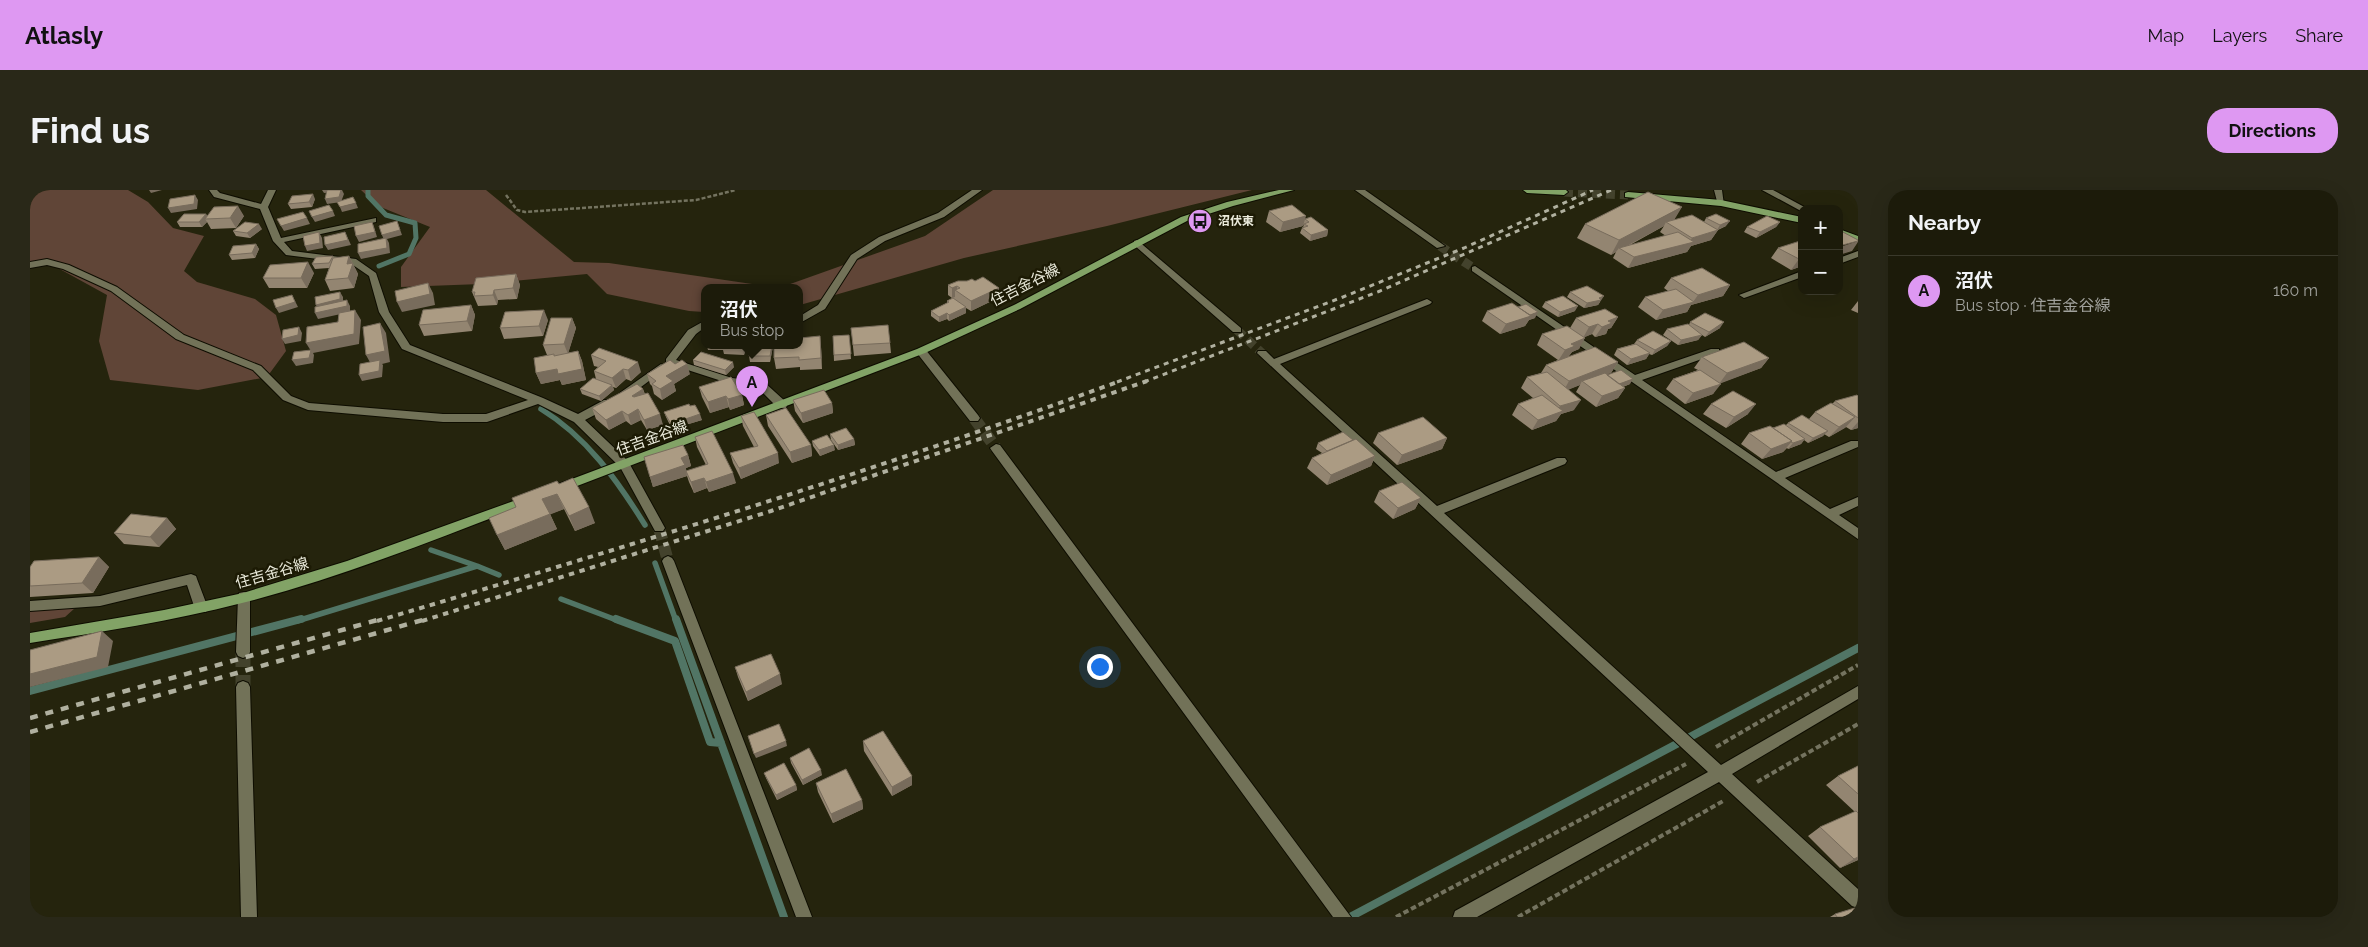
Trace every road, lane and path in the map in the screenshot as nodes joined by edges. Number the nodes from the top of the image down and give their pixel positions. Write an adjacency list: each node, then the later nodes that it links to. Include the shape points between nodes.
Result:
1 (213, 190): 17 (street, via 217,195)
2 (272, 190): 17 (street)
3 (736, 190): 11 (path, via 696,200 525,212 517,210)
4 (978, 190): 32 (street, via 941,215 882,239 854,257 822,307)
5 (1290, 190): 23 (main road, 住吉金谷線, via 1184,219)
6 (1359, 190): 24 (street)
7 (1527, 190): 10 (main road)
8 (1718, 190): 14 (street)
9 (1766, 190): 16 (street)
10 (1564, 192)
11 (506, 195)
12 (1628, 195): 13 (main road)
13 (1641, 196): 14 (main road); 15 (street)
14 (1721, 203): 18 (main road)
15 (1655, 206)
16 (1798, 206)
17 (264, 207): 22 (street)
18 (1798, 219)
19 (373, 220): 22 (street)
20 (1843, 233): 21 (main road)
21 (1858, 239)
22 (278, 241): 41 (street, via 289,253 352,261 373,275 384,312 406,347)
23 (1137, 243): 34 (street); 35 (main road, 住吉金谷線, via 1017,307)
24 (1440, 246)
25 (1858, 254): 26 (street)
26 (1843, 259)
27 (30, 264): 41 (street, via 47,262 66,267 114,289 180,337 257,368 287,398 308,406 444,418 487,418)
28 (1475, 268): 40 (street)
29 (1798, 275): 30 (street)
30 (1744, 295)
31 (1427, 302): 39 (street)
32 (803, 318)
33 (701, 326): 38 (street, via 692,332)
34 (1237, 330)
35 (921, 351): 42 (main road, 住吉金谷線); 43 (street)
36 (1715, 351): 40 (street)
37 (1262, 353): 39 (street)
38 (670, 361): 42 (street, via 731,381 760,384); 44 (street, via 623,395)
39 (1273, 363): 51 (street)
40 (1634, 379): 49 (street)
41 (539, 400): 44 (street)
42 (782, 405): 48 (main road, 住吉金谷線)
43 (974, 418)
44 (578, 419): 48 (street)
45 (1855, 444): 49 (street)
46 (996, 448): 69 (street)
47 (1561, 461): 51 (street)
48 (624, 464): 53 (street); 56 (main road, 住吉金谷線, via 342,568)
49 (1775, 477): 52 (street)
50 (1858, 501): 52 (street)
51 (1434, 512): 65 (street)
52 (1829, 514): 54 (street)
53 (659, 528)
54 (1858, 534)
55 (668, 561): 71 (street)
56 (244, 597): 58 (main road, 住吉金谷線); 60 (street)
57 (30, 606): 58 (street, via 100,601 192,579)
58 (202, 608): 59 (main road, 住吉金谷線)
59 (30, 638)
60 (243, 640)
61 (1858, 665): 65 (path)
62 (243, 687): 70 (street)
63 (1858, 692): 66 (street)
64 (1858, 724): 67 (path)
65 (1697, 753): 66 (street); 72 (path)
66 (1721, 773): 67 (street); 73 (street)
67 (1740, 792): 68 (street); 74 (path)
68 (1858, 900)
69 (1342, 916)
70 (249, 917)
71 (804, 917)
72 (1396, 917)
73 (1461, 917)
74 (1518, 917)

